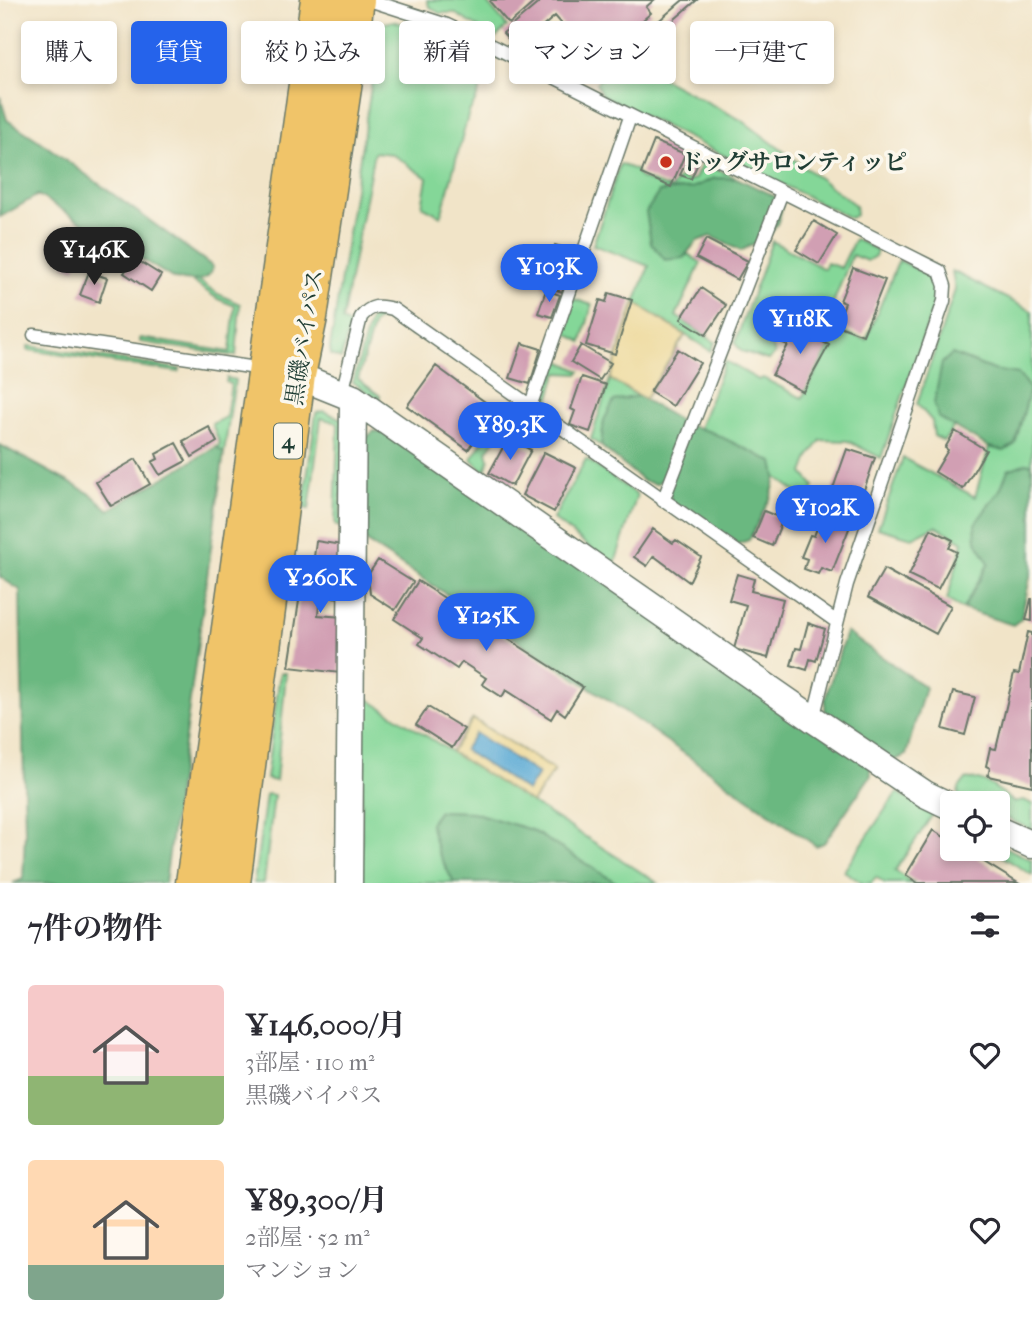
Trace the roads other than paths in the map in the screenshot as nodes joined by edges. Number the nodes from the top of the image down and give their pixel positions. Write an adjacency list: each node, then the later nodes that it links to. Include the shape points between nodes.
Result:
1 (320, 0): 7 (highway, 黒磯バイパス / 4)
2 (355, 0): 7 (highway, 黒磯バイパス / 4, via 310,304)
3 (369, 0): 4 (lane, via 447,25)
4 (630, 117): 5 (lane); 9 (lane)
5 (782, 192): 10 (lane); 11 (lane, via 940,271 945,286 944,301)
6 (34, 335): 7 (lane)
7 (282, 372): 8 (street); 16 (highway, 黒磯バイパス / 4); 17 (highway, 黒磯バイパス / 4)
8 (348, 396): 9 (lane, via 361,317 379,305 393,309); 12 (street); 18 (street)
9 (530, 407): 10 (lane)
10 (663, 501): 11 (lane)
11 (837, 622): 12 (lane)
12 (813, 719): 13 (street)
13 (940, 801)
14 (1010, 835): 15 (street)
15 (1032, 845)
16 (195, 883)
17 (231, 883)
18 (349, 883)

